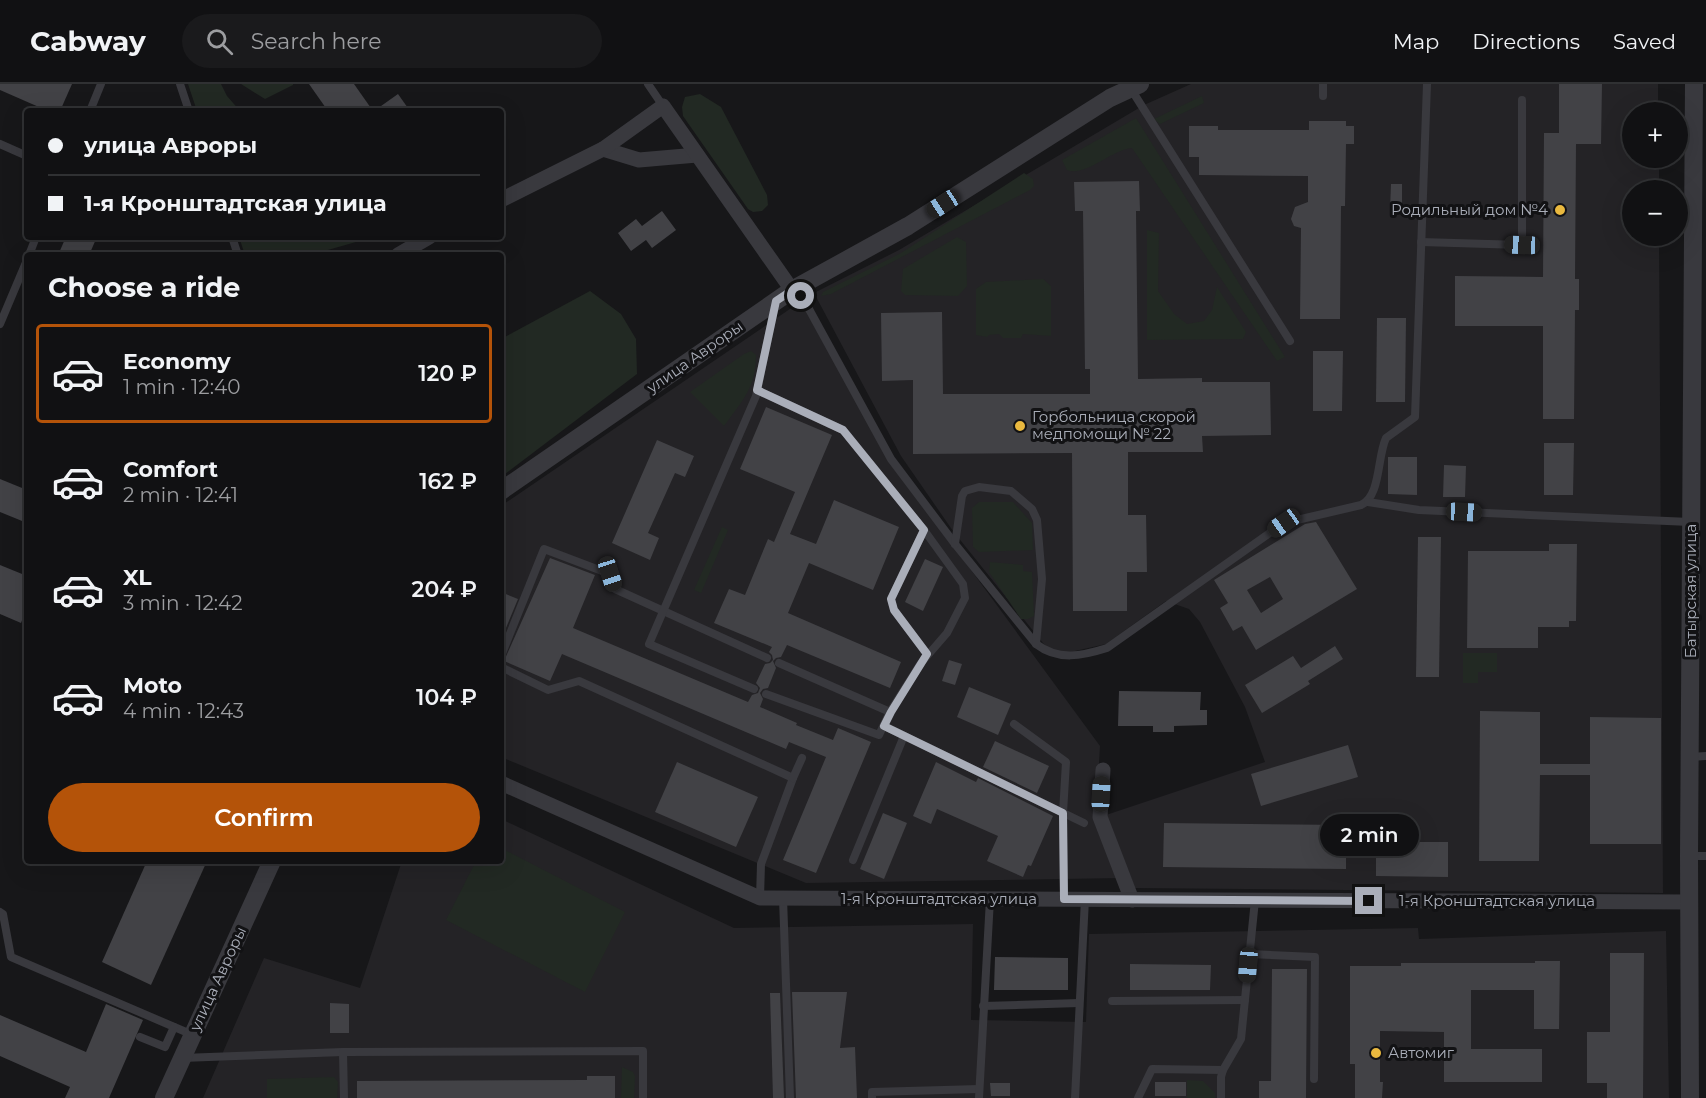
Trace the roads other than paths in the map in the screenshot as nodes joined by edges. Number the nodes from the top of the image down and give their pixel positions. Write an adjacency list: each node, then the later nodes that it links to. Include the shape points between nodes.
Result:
1 (101, 84): 11 (lane)
2 (180, 84): 12 (lane)
3 (648, 84): 10 (lane)
4 (1323, 84): 8 (lane)
5 (1426, 84): 19 (lane)
6 (1694, 84): 29 (street, Батырская улица)
7 (1136, 86): 22 (street, улица Авроры, via 1110,98 908,226); 25 (lane)
8 (1323, 96)
9 (1522, 99): 19 (lane, via 1522,245)
10 (663, 106): 14 (street); 16 (street)
11 (91, 108)
12 (188, 108)
13 (0, 144): 15 (lane)
14 (603, 149): 16 (street, via 639,160); 17 (street)
15 (24, 155)
16 (698, 155): 22 (street)
17 (504, 198)
18 (424, 240): 20 (street)
19 (1421, 242): 28 (lane, via 1415,417 1386,438)
20 (403, 252)
21 (24, 267): 24 (lane)
22 (795, 289): 23 (street, улица Авроры); 31 (lane, via 891,459)
23 (776, 301): 26 (lane); 27 (street, улица Авроры)
24 (0, 324)
25 (1290, 341)
26 (757, 390): 30 (lane, via 843,430); 32 (lane)
27 (504, 488)
28 (1368, 502): 29 (lane, via 1419,510); 33 (lane, via 1284,523 1107,648 1063,656)
29 (1692, 522): 45 (street, Батырская улица)
30 (924, 530): 35 (lane, via 891,599 894,610); 35 (lane, via 963,584 965,598 947,633)
31 (955, 544): 33 (lane); 33 (lane, via 965,491 979,487 1011,491 1032,509 1037,520 1042,579)
32 (663, 611): 34 (lane, via 615,589 610,574 544,549); 36 (lane); 39 (lane, via 649,644)
33 (1036, 644)
34 (504, 649)
35 (927, 654): 41 (lane)
36 (767, 658)
37 (779, 663): 41 (lane)
38 (504, 668): 48 (lane, via 548,690 579,681)
39 (754, 689)
40 (766, 694): 43 (lane, via 879,735)
41 (891, 712): 43 (lane)
42 (1014, 724): 50 (lane, via 1066,762)
43 (884, 726): 44 (lane)
44 (904, 736): 50 (lane); 53 (lane)
45 (1698, 757): 52 (street, Батырская улица)
46 (802, 758): 48 (lane)
47 (1103, 770): 60 (street, via 1100,817)
48 (793, 778): 55 (lane, via 760,864)
49 (504, 784): 55 (street, 1-я Кронштадтская улица)
50 (1063, 813): 51 (lane); 58 (lane)
51 (1084, 823)
52 (1698, 856): 62 (street, Батырская улица)
53 (852, 860)
54 (271, 864): 70 (street, улица Авроры)
55 (760, 898): 56 (street, 1-я Кронштадтская улица)
56 (783, 898): 57 (street, 1-я Кронштадтская улица); 80 (lane)
57 (990, 899): 58 (street, 1-я Кронштадтская улица); 68 (lane)
58 (1064, 899): 59 (street, 1-я Кронштадтская улица)
59 (1085, 899): 60 (street, 1-я Кронштадтская улица); 67 (lane)
60 (1132, 900): 61 (street, 1-я Кронштадтская улица)
61 (1255, 900): 62 (street, 1-я Кронштадтская улица); 64 (lane)
62 (1689, 902): 85 (street, Батырская улица)
63 (0, 912): 69 (lane, via 11,957)
64 (1249, 954): 66 (lane); 75 (lane, via 1315,957)
65 (1112, 1000): 66 (lane)
66 (1245, 1000): 74 (lane, via 1241,1039)
67 (1078, 1003): 68 (lane); 82 (lane)
68 (983, 1006): 76 (lane)
69 (174, 1027): 70 (lane); 71 (lane, via 165,1047)
70 (193, 1035): 73 (street, улица Авроры)
71 (140, 1037)
72 (344, 1052): 73 (lane); 78 (lane); 79 (lane, via 643,1051)
73 (181, 1058): 77 (street, улица Авроры)
74 (1223, 1070): 83 (lane, via 1152,1069); 84 (lane)
75 (1314, 1079)
76 (979, 1094): 81 (lane, via 872,1092)
77 (166, 1096)
78 (344, 1098)
79 (643, 1098)
80 (790, 1098)
81 (872, 1098)
82 (1075, 1098)
83 (1138, 1098)
84 (1221, 1098)
85 (1690, 1098)

